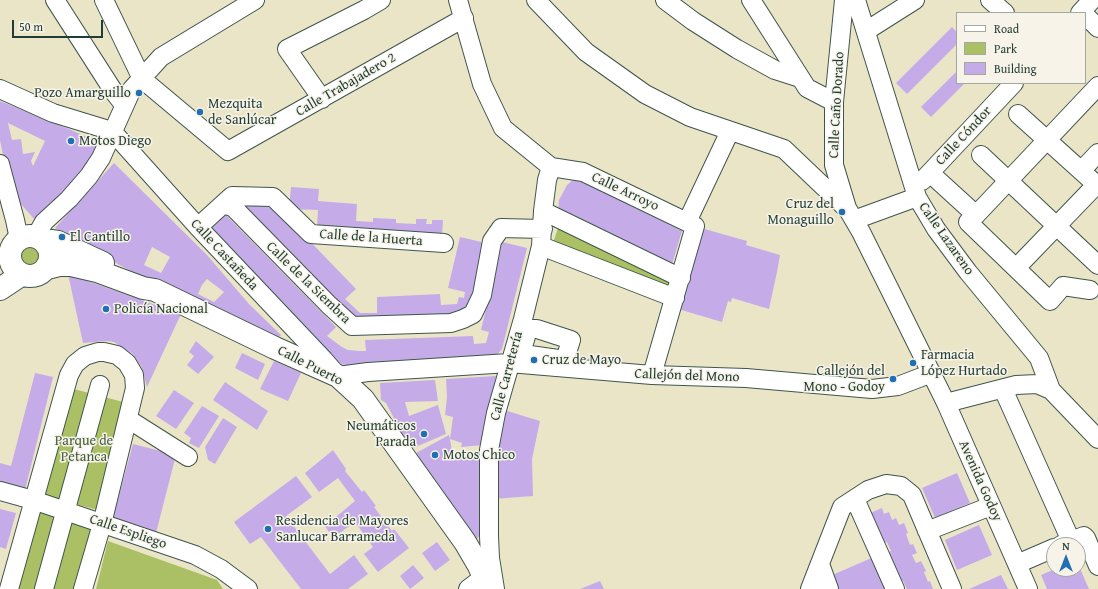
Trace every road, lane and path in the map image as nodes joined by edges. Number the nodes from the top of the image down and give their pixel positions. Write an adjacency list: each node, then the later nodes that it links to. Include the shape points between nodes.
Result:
1 (55, 0): 25 (street)
2 (104, 0): 19 (street)
3 (255, 0): 19 (street, via 161,57)
4 (381, 0): 23 (street, via 287,49)
5 (458, 0): 15 (street)
6 (536, 0): 28 (street, via 586,52 645,94 690,117)
7 (665, 0): 18 (street, via 737,49 775,70)
8 (751, 0): 18 (street)
9 (844, 0): 24 (street, Calle Caño Dorado)
10 (856, 0): 17 (street, Calle Lazareno)
11 (915, 0): 17 (street)
12 (990, 0): 13 (street)
13 (1005, 12)
14 (1086, 13): 16 (street)
15 (464, 18): 23 (street, Calle Trabajadero 2); 33 (street, via 482,84 503,128)
16 (1098, 28)
17 (866, 31): 38 (street, Calle Lazareno)
18 (800, 78): 24 (street, via 807,88)
19 (142, 79): 23 (street, Calle Trabajadero 2, via 228,151); 25 (street, via 132,89)
20 (1013, 84): 35 (street, Calle Cóndor)
21 (1098, 86): 29 (street)
22 (0, 89): 27 (street, via 53,113)
23 (322, 99)
24 (834, 102): 41 (street, Calle Caño Dorado, via 834,165)
25 (124, 105): 27 (street)
26 (1018, 114): 29 (street)
27 (112, 131): 45 (street, Calle Castañeda); 48 (street, via 101,158 89,176)
28 (730, 131): 41 (street, via 784,149); 43 (street)
29 (1047, 140): 34 (street); 36 (street)
30 (1098, 153): 34 (street)
31 (981, 155): 36 (street)
32 (0, 164): 48 (street)
33 (551, 167): 40 (street, Calle Carretería); 43 (street, Calle Arroyo, via 583,172)
34 (1081, 171): 37 (street)
35 (930, 173): 38 (street, Calle Cóndor); 42 (street)
36 (1008, 181): 42 (street); 44 (street)
37 (1097, 185): 44 (street)
38 (916, 193): 41 (street); 67 (street, Calle Lazareno, via 936,229 968,272 1039,358)
39 (221, 206): 45 (street); 46 (street, Calle de la Siembra, via 234,208 352,326 451,323 468,317 473,314 482,295 492,241 501,228); 47 (street, Calle de la Huerta, via 232,196 273,197 311,234)
40 (543, 211): 46 (street, Calle Carretería); 53 (street)
41 (850, 214): 62 (street, Avenida Godoy)
42 (976, 215): 51 (street, via 968,222)
43 (691, 224): 53 (street)
44 (1056, 226): 49 (street); 51 (street)
45 (198, 227): 63 (street, Calle Castañeda)
46 (542, 237): 57 (street); 58 (street, Calle Carretería)
47 (444, 243)
48 (22, 246): 50 (main road, via 49,249 50,262); 52 (main road, via 10,262); 55 (main road, Calle Puerto, via 58,242 142,281)
49 (1098, 265)
50 (47, 268): 52 (main road, via 32,277); 55 (main road, Calle Puerto, via 58,264 71,265)
51 (1016, 268): 56 (street, via 1050,301 1063,286)
52 (21, 275): 54 (main road)
53 (681, 278): 57 (street)
54 (0, 289)
55 (155, 290): 63 (main road, Calle Puerto)
56 (1095, 290)
57 (675, 298): 64 (street)
58 (523, 319): 59 (street, Calle Carretería); 60 (street, via 578,338)
59 (510, 363): 60 (street, Callejón del Mono); 61 (street, Callejón del Mono); 86 (street, Calle Carretería, via 489,450 490,558)
60 (570, 368): 64 (street, Callejón del Mono)
61 (368, 372): 63 (street, Callejón del Mono); 68 (street, via 360,384)
62 (932, 374): 64 (street, Callejón del Mono, via 898,386 872,389 746,378); 69 (street, Avenida Godoy)
63 (338, 376): 68 (main road, Calle Puerto)
64 (652, 376)
65 (100, 384): 77 (street)
66 (1003, 389): 67 (street, via 1016,385 1037,384); 69 (street); 80 (street)
67 (1051, 390): 71 (street)
68 (363, 399): 86 (main road, Calle Puerto, via 465,542)
69 (946, 403): 76 (street, Avenida Godoy)
70 (128, 419): 72 (street); 75 (street, via 135,388 134,375 127,363 117,355 104,352 91,353 80,359 69,376); 78 (street)
71 (1098, 439)
72 (188, 457)
73 (0, 491): 75 (street, Calle Espliego)
74 (855, 498): 79 (street, via 886,484 901,486 912,494); 83 (street, via 842,507); 93 (street)
75 (33, 500): 77 (street, Calle Espliego); 87 (street)
76 (991, 506): 79 (street); 84 (street, Avenida Godoy)
77 (66, 511): 78 (street, Calle Espliego); 88 (street)
78 (102, 524): 89 (street); 90 (street, Calle Espliego, via 195,555 221,569)
79 (927, 531): 94 (street)
80 (1064, 537)
81 (1086, 538): 85 (street)
82 (1046, 551): 84 (street)
83 (820, 564): 91 (street); 92 (street)
84 (1017, 564): 95 (street, Avenida Godoy)
85 (1098, 566)
86 (484, 586)
87 (9, 589)
88 (44, 589)
89 (83, 589)
90 (248, 589)
91 (810, 589)
92 (829, 589)
93 (894, 589)
94 (952, 589)
95 (1028, 589)

